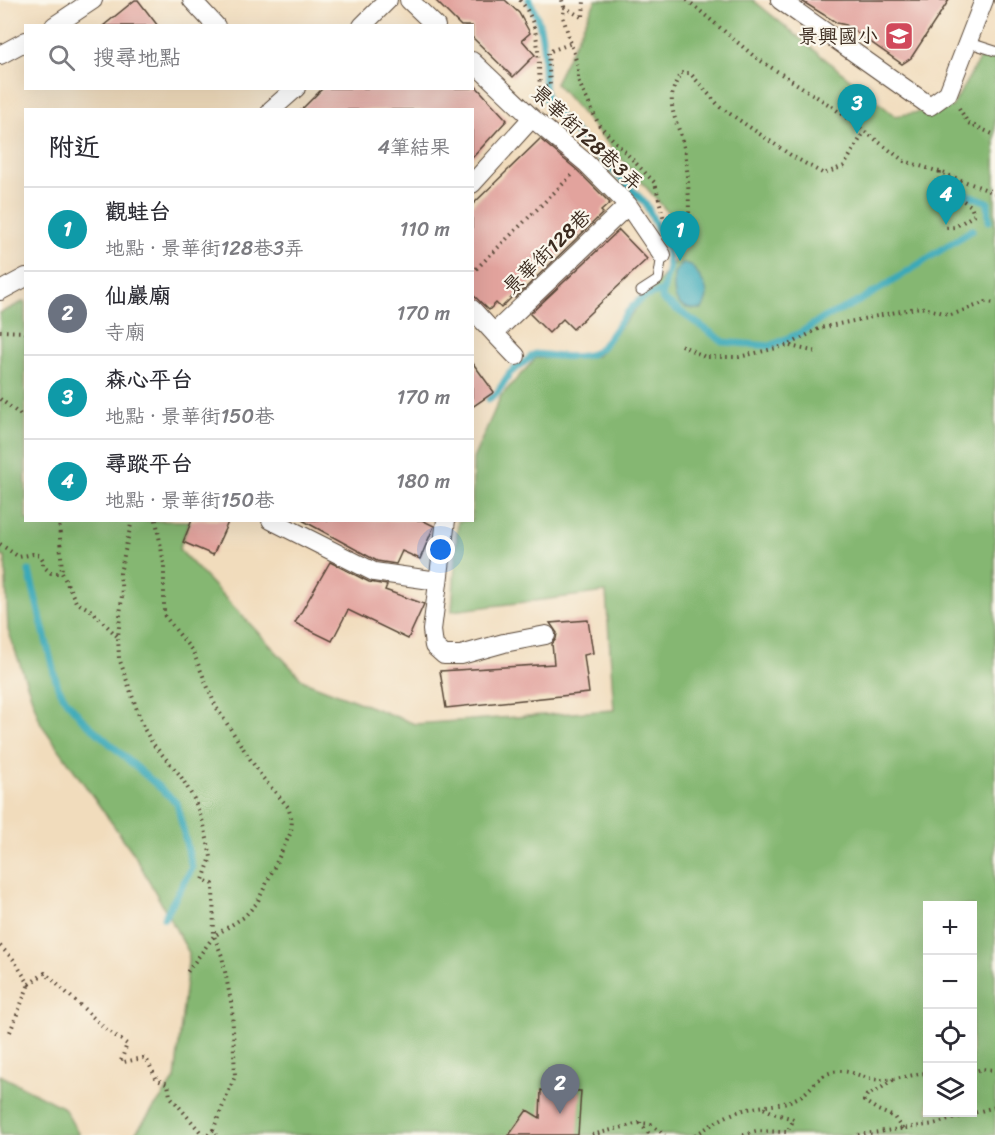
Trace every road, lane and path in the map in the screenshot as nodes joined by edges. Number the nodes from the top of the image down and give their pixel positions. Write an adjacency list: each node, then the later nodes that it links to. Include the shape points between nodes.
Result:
1 (93, 0): 12 (street)
2 (192, 0): 13 (street)
3 (388, 0): 14 (street)
4 (409, 0): 15 (street)
5 (520, 0): 22 (path, via 529,10 537,38)
6 (562, 0): 11 (path)
7 (584, 0): 11 (path, via 583,18)
8 (687, 0): 25 (path, via 755,57)
9 (780, 0): 23 (street, via 930,106)
10 (984, 0): 17 (street)
11 (564, 7): 18 (path, via 563,17)
12 (57, 24)
13 (214, 24)
14 (364, 24)
15 (434, 24)
16 (24, 42): 20 (street)
17 (967, 42): 19 (lane); 23 (street)
18 (572, 43): 22 (path, via 548,52 550,86); 33 (path, via 578,80 599,125 655,183)
19 (995, 51)
20 (0, 55)
21 (474, 63): 24 (street, 景華街128巷3弄)
22 (540, 89): 24 (path)
23 (948, 93): 26 (path, via 968,123)
24 (532, 118): 27 (street, 景華街128巷3弄); 29 (street)
25 (864, 132): 28 (path, via 904,161); 33 (path, via 844,166 824,174 720,107 690,73 681,73 673,86 672,111 685,150 689,229)
26 (995, 135)
27 (585, 162): 31 (street, 景華街128巷3弄); 35 (path)
28 (940, 172): 30 (path); 32 (path, via 939,184 971,206 974,215 955,227)
29 (474, 182)
30 (995, 193)
31 (628, 205): 34 (street, 景華街128巷3弄); 43 (street, 景華街128巷)
32 (945, 228)
33 (670, 236): 34 (path)
34 (667, 249): 38 (lane, via 658,280)
35 (474, 271)
36 (24, 278): 37 (street)
37 (0, 291)
38 (641, 291)
39 (995, 303): 45 (path, via 986,302 951,315 920,307 820,328)
40 (474, 311): 43 (street)
41 (0, 331): 42 (path)
42 (24, 332)
43 (494, 333): 47 (street)
44 (681, 345): 45 (path, via 705,357 739,357)
45 (789, 345): 46 (path)
46 (817, 352)
47 (516, 356)
48 (0, 399): 49 (path)
49 (24, 417)
50 (59, 522): 56 (path)
51 (132, 522): 59 (path, via 120,573)
52 (156, 522): 60 (path, via 164,564 164,615 193,652 216,708 261,777 288,807 292,820 291,832 257,903 244,917)
53 (275, 522): 57 (street, via 374,572)
54 (446, 522): 57 (street)
55 (0, 544): 56 (path, via 19,557 39,555 51,573)
56 (62, 573): 59 (path, via 76,602 92,611)
57 (438, 581): 58 (street, via 432,630 434,646 444,655 461,655)
58 (546, 635)
59 (118, 637): 60 (path, via 119,658 143,727 189,788 204,825 211,857 203,880 213,884)
60 (214, 936): 62 (path); 72 (path, via 232,1007 235,1076)
61 (0, 945): 63 (path)
62 (185, 975)
63 (29, 984): 64 (path); 74 (path, via 45,973 127,1044 121,1061 147,1060 157,1080 168,1084 170,1096)
64 (10, 1032)
65 (977, 1070): 66 (path)
66 (995, 1070)
67 (923, 1073): 68 (path)
68 (894, 1079): 69 (path, via 834,1071 800,1097); 73 (path, via 867,1095 864,1101 894,1117)
69 (760, 1107): 80 (path, via 720,1118); 81 (path, via 794,1119 787,1132 756,1131)
70 (995, 1107): 73 (path)
71 (639, 1123): 77 (path); 78 (path); 79 (path, via 651,1124)
72 (213, 1130): 75 (path); 76 (path)
73 (903, 1130): 82 (path)
74 (203, 1135)
75 (208, 1135)
76 (216, 1135)
77 (592, 1135)
78 (650, 1135)
79 (665, 1135)
80 (695, 1135)
81 (742, 1135)
82 (858, 1135)

